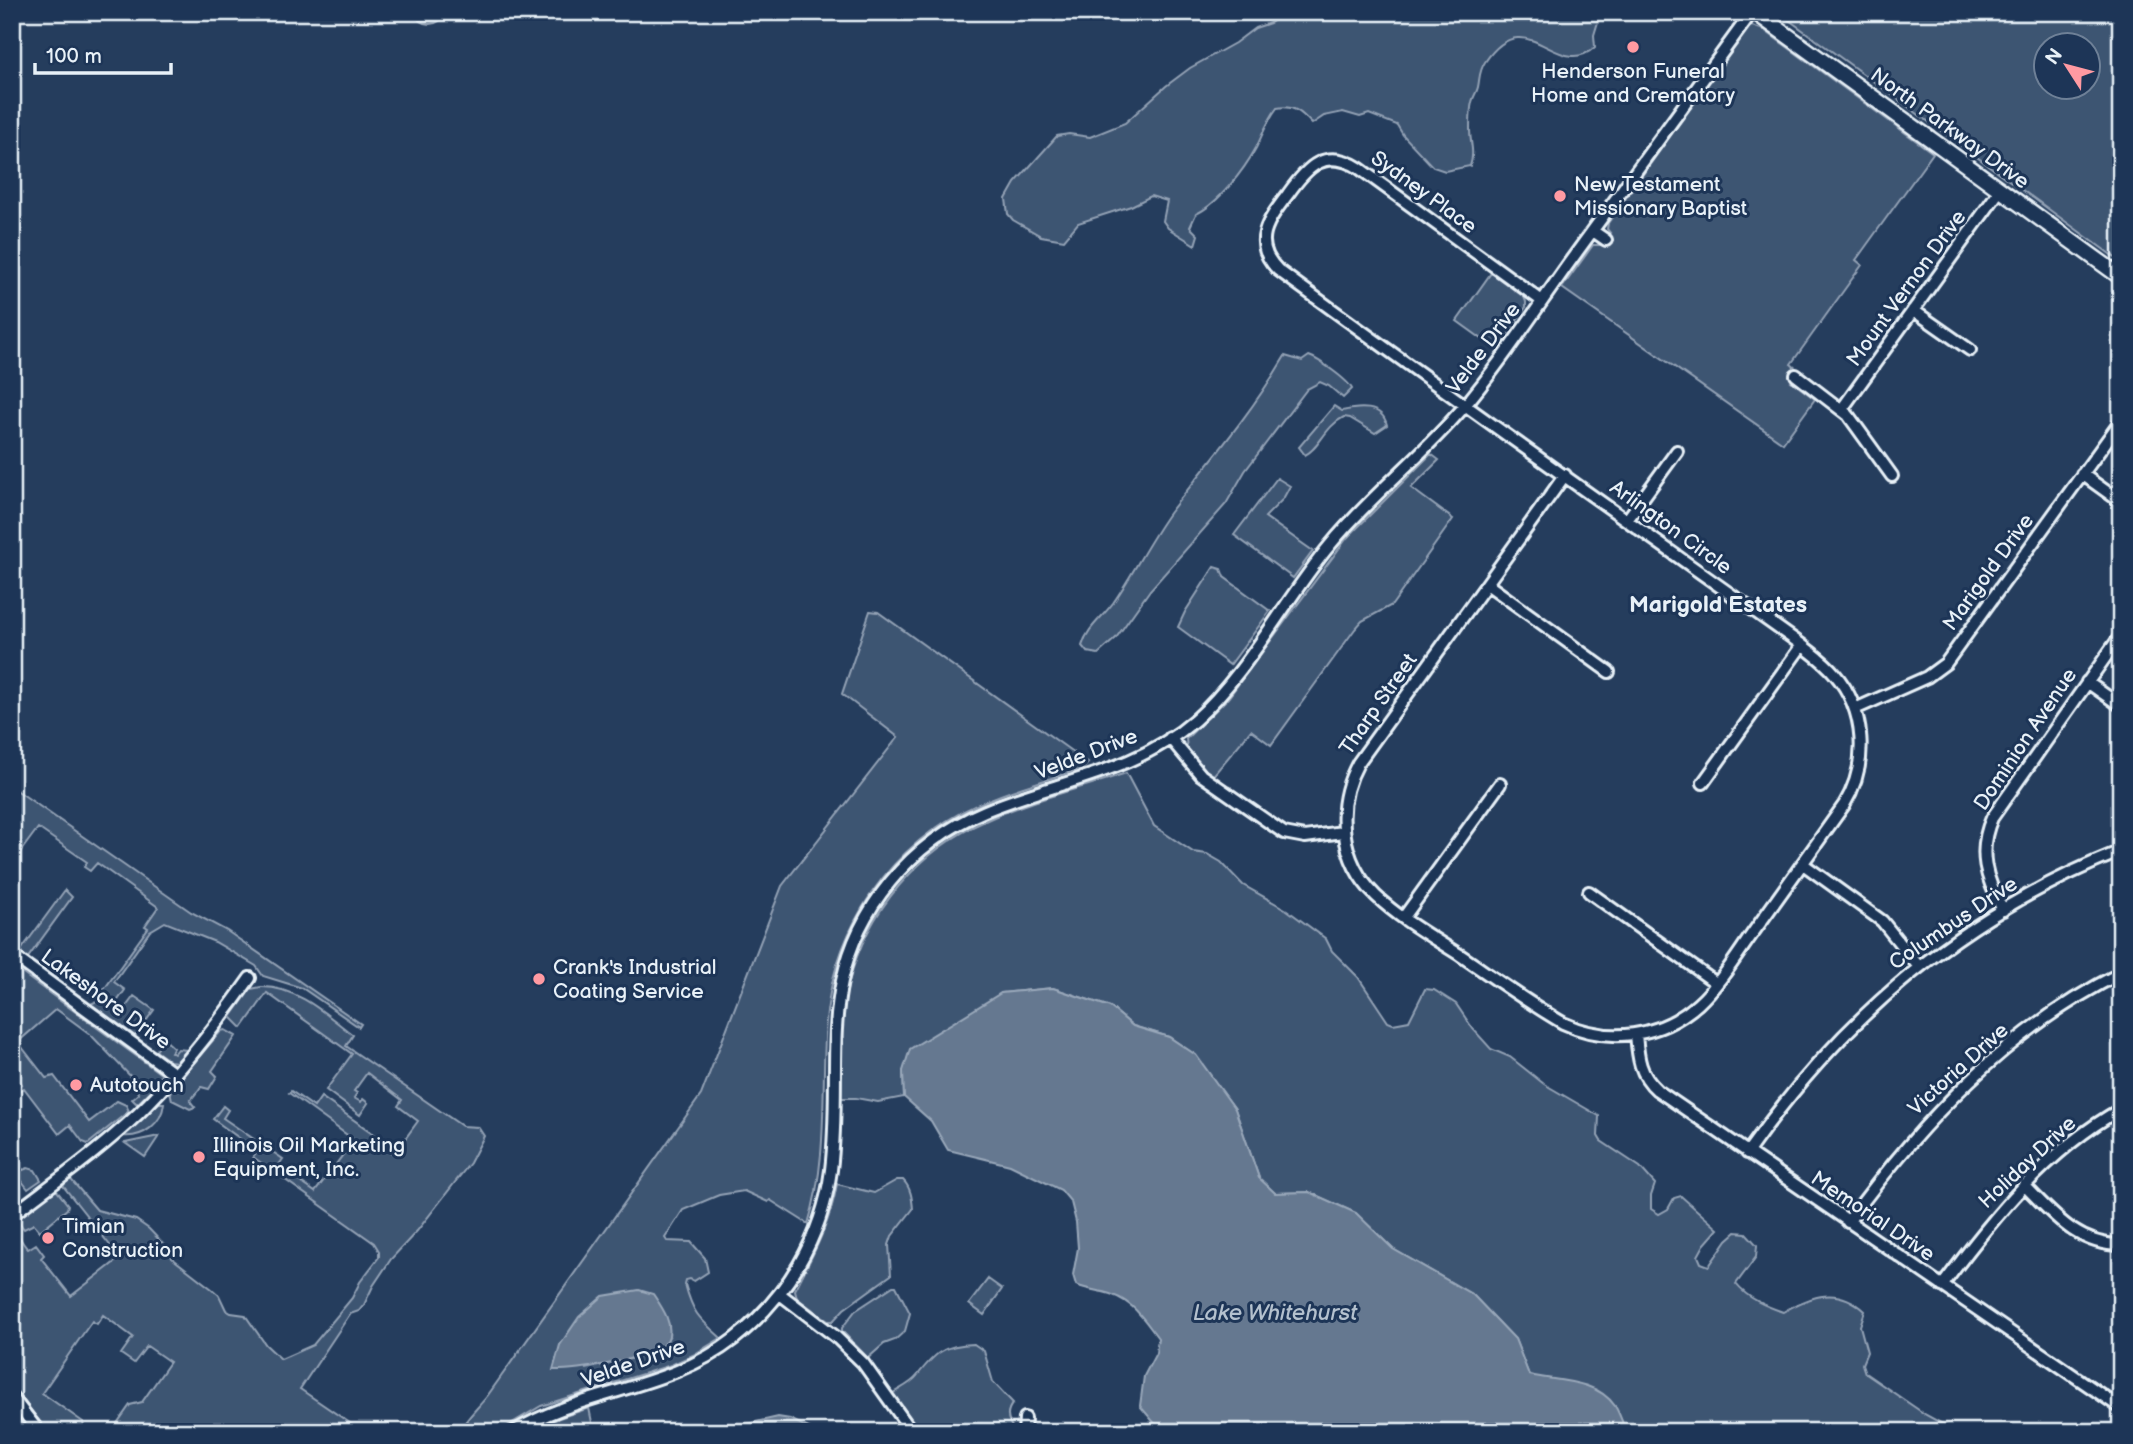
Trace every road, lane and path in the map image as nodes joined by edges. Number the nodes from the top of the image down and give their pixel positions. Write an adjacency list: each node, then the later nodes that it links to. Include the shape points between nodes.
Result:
1 (1754, 12): 2 (main road, North Parkway Drive); 3 (street, Velde Drive)
2 (2000, 190): 7 (main road, North Parkway Drive); 9 (street, Mount Vernon Drive)
3 (1593, 231): 4 (street); 8 (street, Velde Drive)
4 (1606, 240)
5 (1264, 244): 6 (street); 8 (street, Sydney Place, via 1266,226 1310,167 1328,160 1347,162); 12 (street, Arlington Circle, via 1278,270)
6 (1251, 246)
7 (2121, 277)
8 (1542, 301): 12 (street, Velde Drive)
9 (1913, 310): 10 (street); 13 (street, Mount Vernon Drive)
10 (1970, 350)
11 (1796, 375): 13 (street)
12 (1466, 404): 17 (street, Arlington Circle); 28 (street, Velde Drive, via 1333,541 1222,691)
13 (1842, 409): 18 (street)
14 (2121, 421): 16 (street, Marigold Drive)
15 (1676, 451): 20 (street)
16 (2082, 474): 19 (street); 27 (street, Marigold Drive, via 1942,667)
17 (1565, 475): 20 (street, Arlington Circle); 21 (street, Tharp Street)
18 (1892, 476)
19 (2121, 502)
20 (1627, 520): 23 (street, Arlington Circle)
21 (1487, 584): 24 (street); 31 (street, Tharp Street, via 1359,763 1344,800)
22 (2121, 635): 25 (street, Dominion Avenue)
23 (1801, 645): 27 (street, Arlington Circle, via 1835,674); 30 (street)
24 (1609, 672)
25 (2087, 682): 26 (street); 35 (street, Dominion Avenue, via 1988,826 1984,863)
26 (2121, 706)
27 (1855, 709): 33 (street, Arlington Circle, via 1861,747 1857,777 1844,805)
28 (1170, 738): 31 (street, via 1200,775 1284,833 1305,837); 51 (street, Velde Drive, via 1124,764 995,807 956,825 909,862 880,895 857,935 839,989 832,1153 823,1208 803,1258)
29 (1500, 783): 36 (street)
30 (1703, 783)
31 (1343, 832): 36 (street, Tharp Street, via 1352,862 1366,885)
32 (2121, 851): 35 (street, Columbus Drive, via 2076,869)
33 (1803, 864): 38 (street, via 1882,921); 41 (street, Arlington Circle)
34 (1589, 892): 41 (street)
35 (2003, 910): 38 (street, Columbus Drive)
36 (1404, 917): 42 (street, Tharp Street, via 1563,1023 1600,1035)
37 (12, 955): 43 (street, Lakeshore Drive)
38 (1919, 967): 45 (street, Columbus Drive, via 1833,1046)
39 (2121, 973): 48 (street, Victoria Drive, via 2040,1024 1966,1083 1898,1155)
40 (250, 978): 43 (street)
41 (1716, 984): 42 (street, Arlington Circle, via 1683,1015)
42 (1636, 1034): 45 (street, Memorial Drive, via 1639,1065 1647,1081)
43 (176, 1075): 47 (street, via 114,1136)
44 (2121, 1109): 46 (street, Holiday Drive, via 2081,1135)
45 (1747, 1153): 48 (street, Memorial Drive)
46 (2024, 1185): 49 (street, via 2074,1233 2099,1243); 50 (street, Holiday Drive)
47 (12, 1214)
48 (1848, 1222): 50 (street, Memorial Drive)
49 (2121, 1245)
50 (1942, 1286): 53 (street, Memorial Drive)
51 (780, 1294): 56 (street, Velde Drive, via 737,1337 690,1366 552,1411); 57 (street, via 863,1363)
52 (12, 1397): 55 (street)
53 (2121, 1408)
54 (1025, 1418): 58 (street)
55 (39, 1432)
56 (513, 1432)
57 (912, 1432)
58 (1024, 1432)

